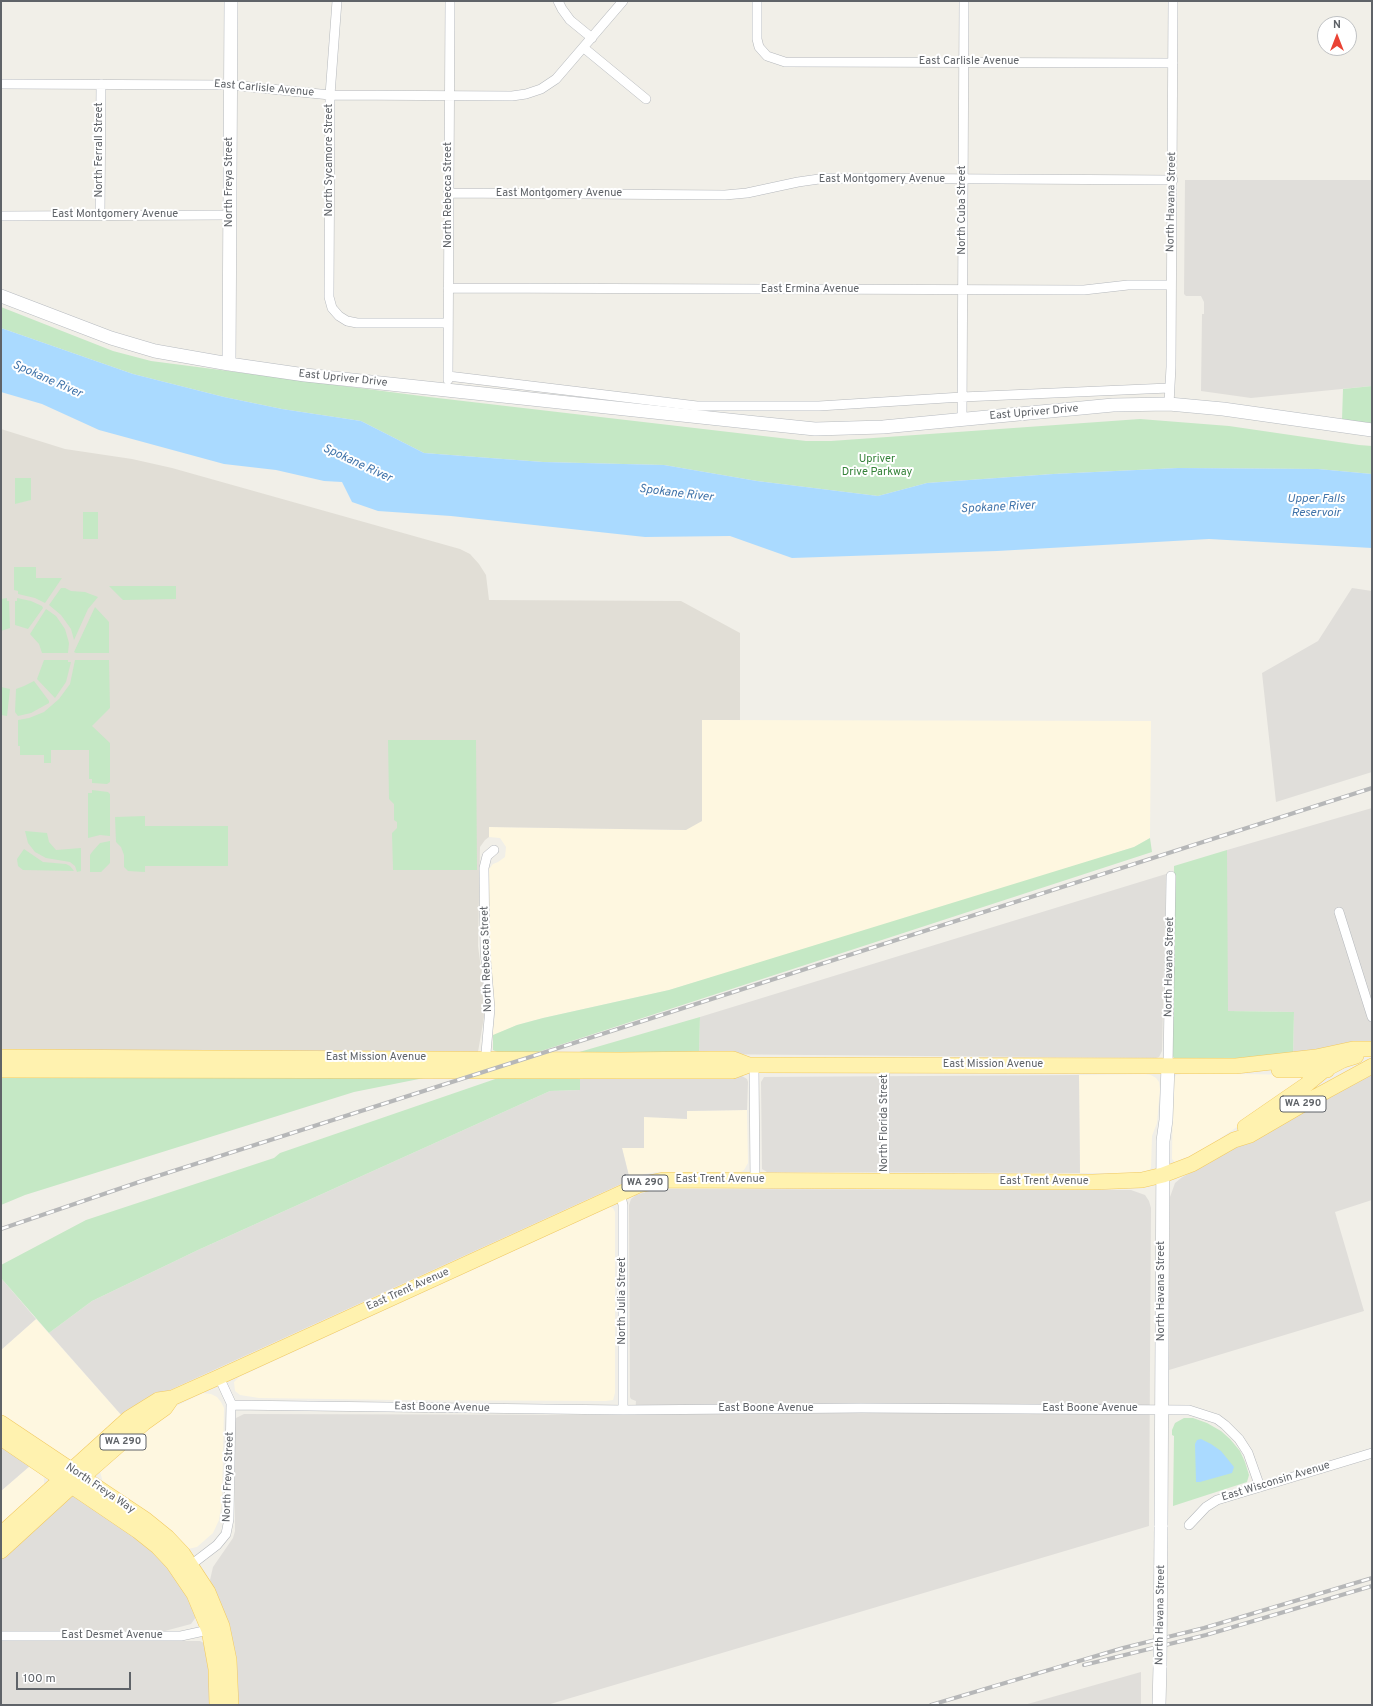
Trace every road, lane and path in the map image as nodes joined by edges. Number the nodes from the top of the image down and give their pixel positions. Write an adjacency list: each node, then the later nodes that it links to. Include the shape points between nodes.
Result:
1 (231, 1): 15 (street, North Freya Street)
2 (337, 1): 16 (street, North Sycamore Street)
3 (450, 1): 17 (street, North Rebecca Street)
4 (558, 1): 9 (street, via 570,20)
5 (623, 1): 9 (street)
6 (757, 1): 11 (street, East Carlisle Avenue, via 759,47 766,56 785,62)
7 (964, 1): 11 (street, North Cuba Street)
8 (1173, 1): 12 (street, North Havana Street)
9 (592, 38): 10 (street)
10 (584, 48): 17 (street, East Carlisle Avenue, via 556,79 541,89 512,96); 18 (street)
11 (964, 62): 12 (street, East Carlisle Avenue); 19 (street, North Cuba Street)
12 (1173, 63): 20 (street, North Havana Street)
13 (1, 84): 14 (street, East Carlisle Avenue)
14 (101, 84): 15 (street, East Carlisle Avenue); 22 (street, North Ferrall Street)
15 (231, 85): 16 (street, East Carlisle Avenue); 23 (street, North Freya Street)
16 (330, 95): 17 (street, East Carlisle Avenue); 29 (street, North Sycamore Street, via 329,297 332,308 347,321 357,323)
17 (449, 96): 21 (street, North Rebecca Street)
18 (646, 99)
19 (963, 180): 20 (street, East Montgomery Avenue); 21 (street, East Montgomery Avenue, via 826,178 725,195); 27 (street, North Cuba Street)
20 (1173, 180): 25 (street, North Havana Street)
21 (448, 194): 26 (street, North Rebecca Street)
22 (100, 215): 23 (street, East Montgomery Avenue); 24 (street, East Montgomery Avenue)
23 (230, 215): 30 (street, North Freya Street)
24 (1, 216)
25 (1171, 285): 27 (street, East Ermina Avenue, via 1128,285 1084,290); 32 (street, North Havana Street)
26 (448, 288): 27 (street, East Ermina Avenue); 29 (street, North Rebecca Street)
27 (962, 290): 34 (street, North Cuba Street)
28 (1, 296): 30 (street, East Upriver Drive, via 140,347)
29 (448, 323): 31 (street, North Rebecca Street)
30 (229, 364): 33 (street, East Upriver Drive)
31 (448, 376): 33 (street, North Rebecca Street); 36 (street, East Upriver Drive)
32 (1169, 388): 34 (street, East Upriver Drive); 35 (street, North Havana Street)
33 (448, 390): 36 (street, East Upriver Drive)
34 (962, 397): 36 (street, East Upriver Drive); 37 (street, North Cuba Street)
35 (1169, 404): 37 (street, East Upriver Drive, via 1113,405); 38 (street, East Upriver Drive)
36 (696, 411): 37 (street, East Upriver Drive, via 815,429 883,427)
37 (962, 420)
38 (1372, 430)
39 (494, 850): 46 (street, North Rebecca Street, via 487,856 484,868 485,949 490,1008)
40 (1171, 876): 49 (street, North Havana Street)
41 (1339, 912): 42 (street)
42 (1372, 1017)
43 (1372, 1050): 50 (main road, East Mission Avenue, via 1354,1049 1316,1057); 53 (main road, East Trent Avenue / WA 290)
44 (1, 1057): 46 (main road, East Mission Avenue)
45 (1372, 1062): 53 (main road, East Mission Avenue)
46 (485, 1065): 47 (main road, East Mission Avenue, via 733,1059); 52 (main road, East Mission Avenue)
47 (752, 1065): 48 (main road, East Mission Avenue); 56 (street)
48 (885, 1065): 49 (main road, East Mission Avenue); 57 (street, North Florida Street)
49 (1168, 1066): 50 (main road, East Mission Avenue); 55 (street, North Havana Street)
50 (1236, 1066): 53 (main road, East Mission Avenue, via 1275,1070)
51 (1372, 1066): 54 (main road, East Trent Avenue / WA 290, via 1250,1135)
52 (1, 1070)
53 (1324, 1070): 54 (main road, East Trent Avenue / WA 290, via 1245,1127)
54 (1234, 1140): 55 (main road, East Trent Avenue / WA 290, via 1192,1164)
55 (1163, 1175): 57 (main road, East Trent Avenue / WA 290, via 1121,1182); 61 (street, North Havana Street)
56 (755, 1181): 57 (main road, East Trent Avenue / WA 290); 58 (main road, East Trent Avenue / WA 290, via 654,1181 639,1184)
57 (885, 1181)
58 (620, 1193): 59 (main road, East Trent Avenue / WA 290); 62 (street, North Julia Street, via 623,1205)
59 (219, 1377): 60 (street, North Freya Street); 65 (main road, East Trent Avenue / WA 290, via 172,1398 158,1400 130,1418)
60 (231, 1405): 62 (street, East Boone Avenue); 70 (street, North Freya Street, via 230,1501 226,1534 217,1545)
61 (1161, 1409): 62 (street, East Boone Avenue); 66 (street, East Boone Avenue, via 1198,1412 1225,1425 1246,1449); 73 (street, North Havana Street, bridge)
62 (623, 1410)
63 (4, 1430): 65 (main road, North Freya Way)
64 (1372, 1453): 66 (street, East Wisconsin Avenue)
65 (72, 1478): 68 (main road, East Trent Avenue / WA 290); 69 (main road, East Trent Avenue / WA 290); 70 (main road, North Freya Way)
66 (1260, 1487): 67 (street, East Wisconsin Avenue, via 1214,1501)
67 (1189, 1525)
68 (1, 1534)
69 (1, 1551)
70 (186, 1569): 71 (main road, via 198,1602)
71 (216, 1628): 72 (street, East Desmet Avenue, via 181,1636); 74 (main road); 75 (main road, via 229,1660)
72 (1, 1636)
73 (1159, 1702)
74 (217, 1705)
75 (231, 1705)

